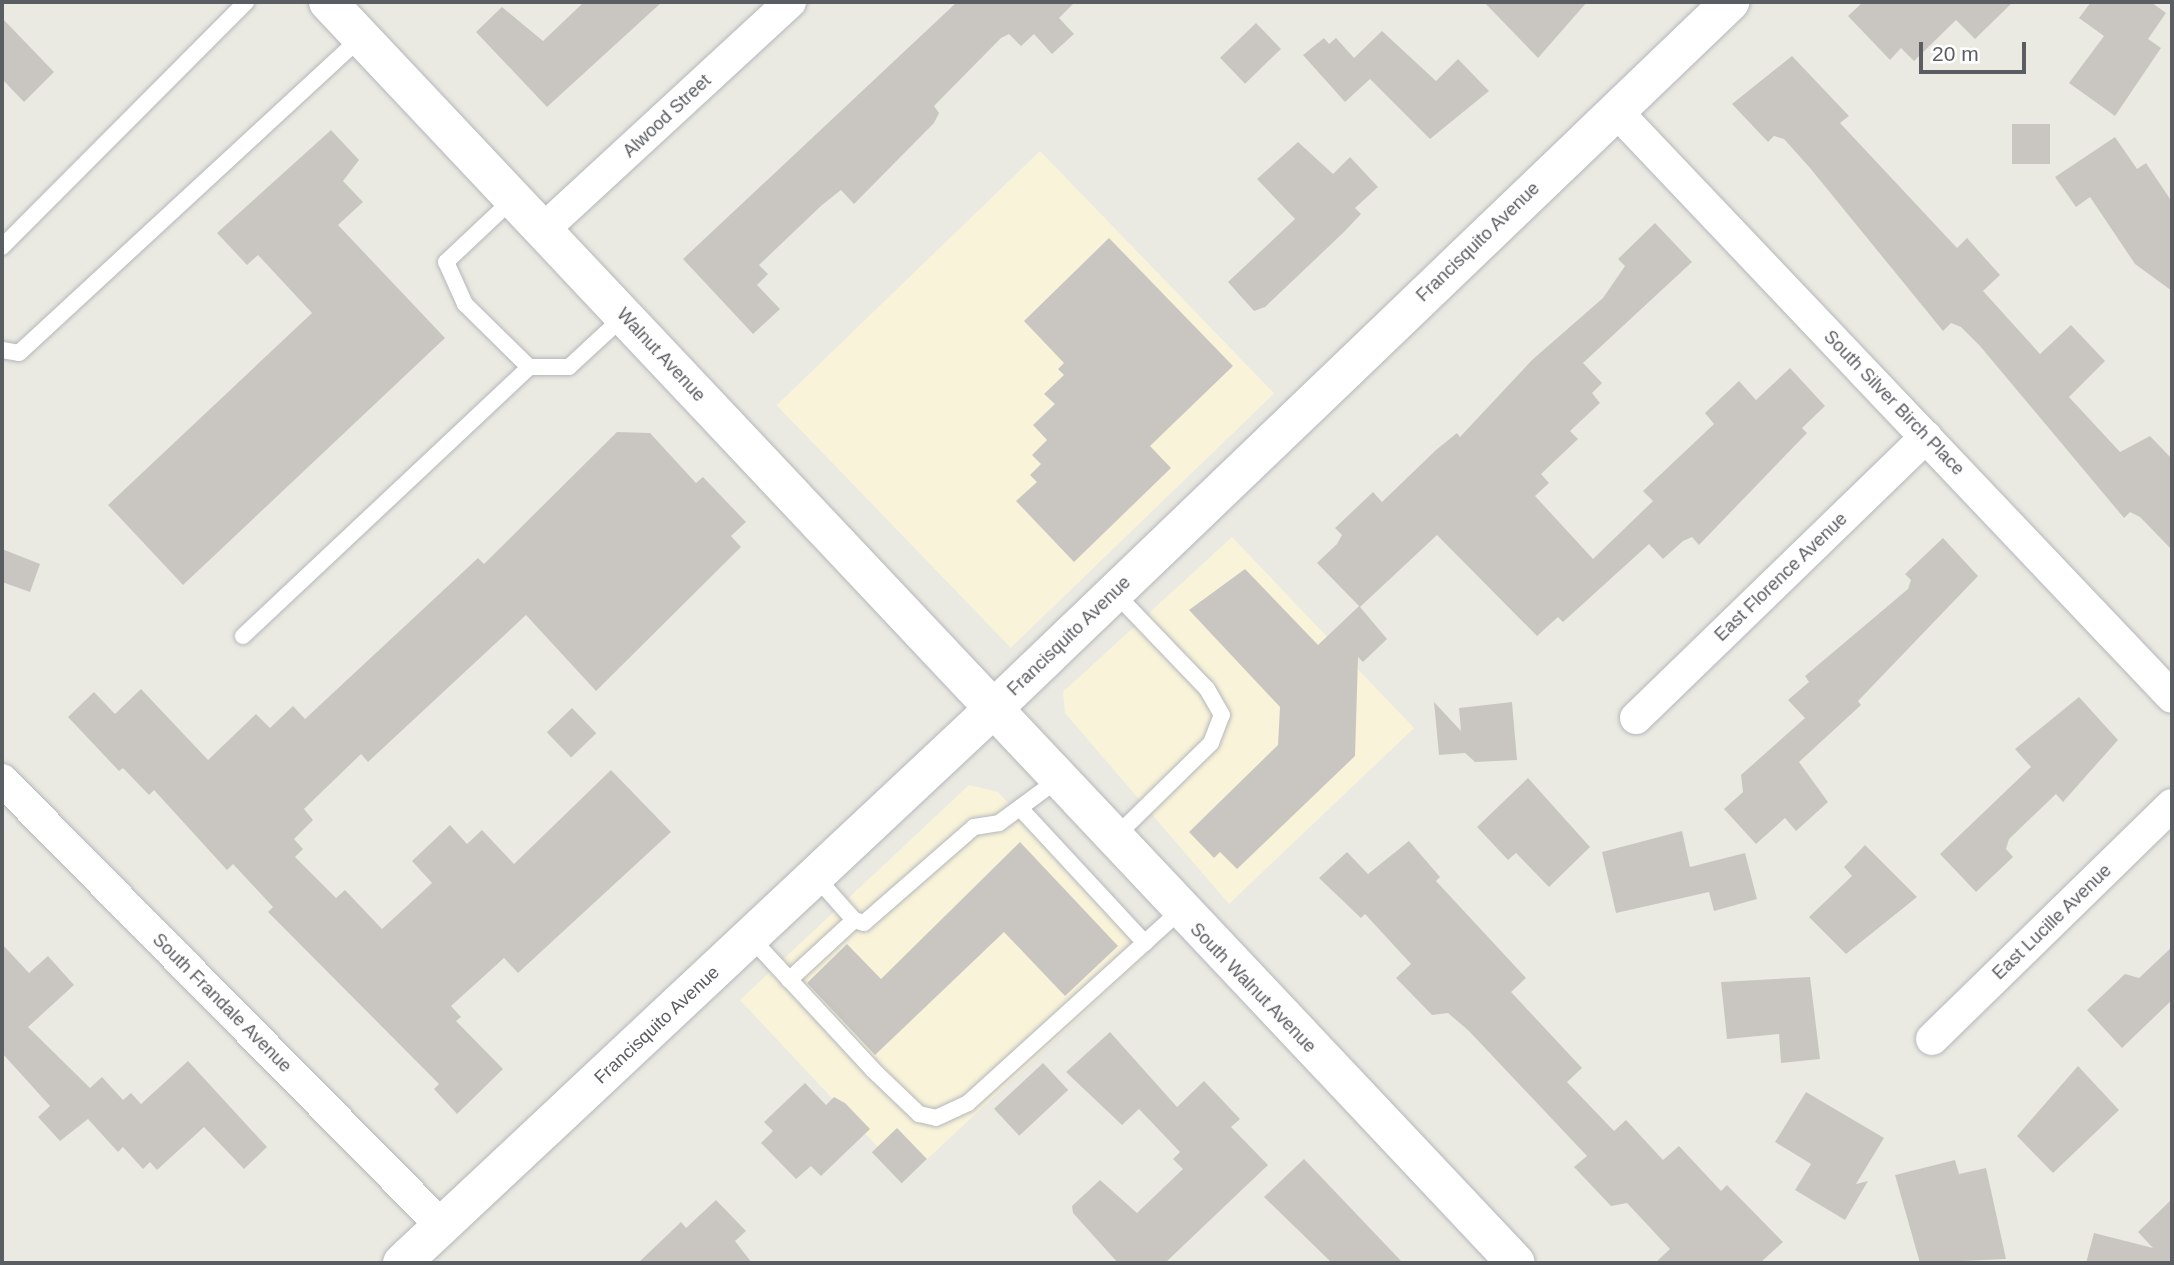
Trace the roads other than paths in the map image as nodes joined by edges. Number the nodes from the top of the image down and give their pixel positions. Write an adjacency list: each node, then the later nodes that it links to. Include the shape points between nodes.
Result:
1 (246, 2): 9 (lane)
2 (328, 2): 5 (street, Walnut Avenue)
3 (790, 2): 8 (street, Alwood Street)
4 (1730, 2): 6 (street, Francisquito Avenue)
5 (361, 37): 7 (street, Walnut Avenue); 11 (lane, via 19,353)
6 (1615, 110): 13 (street, South Silver Birch Place); 14 (street, Francisquito Avenue)
7 (514, 198): 8 (street, Walnut Avenue); 12 (lane, via 446,262 465,304)
8 (544, 229): 10 (street, Walnut Avenue)
9 (2, 247)
10 (624, 316): 12 (lane, via 569,367); 17 (street, Walnut Avenue)
11 (2, 350)
12 (530, 367): 15 (lane)
13 (1926, 437): 16 (street, South Silver Birch Place); 18 (street, East Florence Avenue)
14 (1114, 592): 17 (street, Francisquito Avenue); 23 (lane, via 1207,689 1222,715 1211,743)
15 (243, 636)
16 (2172, 697)
17 (990, 712): 20 (street, South Walnut Avenue); 24 (street, Francisquito Avenue)
18 (1636, 718)
19 (2, 780): 31 (street, South Frandale Avenue)
20 (1056, 781): 22 (lane); 23 (street, South Walnut Avenue)
21 (2172, 805): 30 (street, East Lucille Avenue)
22 (1020, 808): 26 (lane, via 999,823 974,827 878,917); 28 (lane)
23 (1112, 840): 25 (street, South Walnut Avenue)
24 (815, 876): 26 (lane); 27 (street, Francisquito Avenue)
25 (1180, 911): 28 (lane); 33 (street, South Walnut Avenue)
26 (854, 920): 29 (lane)
27 (750, 937): 29 (lane); 31 (street, Francisquito Avenue)
28 (1145, 943): 29 (lane, via 968,1102 936,1118 919,1114)
29 (789, 980)
30 (1932, 1038)
31 (442, 1226): 32 (street, Francisquito Avenue)
32 (402, 1263)
33 (1515, 1263)

